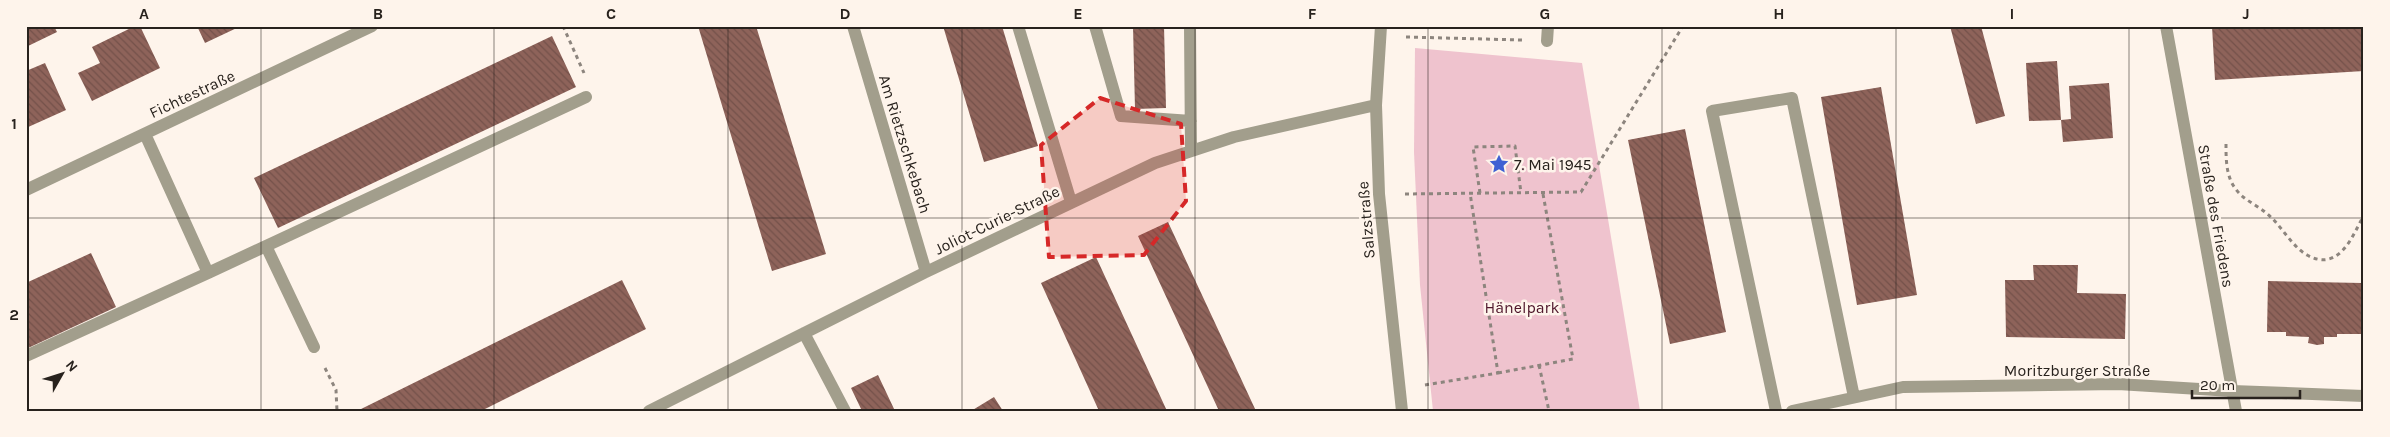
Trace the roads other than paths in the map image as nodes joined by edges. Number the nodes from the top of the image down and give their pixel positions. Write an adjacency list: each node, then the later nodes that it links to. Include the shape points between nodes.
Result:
1 (372, 26): 13 (street, Fichtestraße)
2 (853, 26): 18 (street, Am Rietzschkebach)
3 (1018, 26): 16 (street)
4 (1095, 26): 12 (street, via 1121,116)
5 (1190, 26): 12 (street)
6 (1548, 26): 9 (street)
7 (2166, 26): 23 (street, Straße des Friedens)
8 (1380, 32): 11 (street, Salzstraße)
9 (1547, 41)
10 (586, 97): 17 (street)
11 (1376, 105): 14 (street, Joliot-Curie-Straße, via 1234,137); 29 (street, Salzstraße, via 1379,194)
12 (1191, 121): 14 (street)
13 (145, 134): 15 (street, Fichtestraße); 19 (street)
14 (1191, 151): 16 (street, Joliot-Curie-Straße, via 1155,163)
15 (26, 190)
16 (1071, 202): 18 (street, Joliot-Curie-Straße)
17 (266, 246): 19 (street); 21 (street)
18 (926, 272): 20 (street, Joliot-Curie-Straße)
19 (208, 273): 22 (street)
20 (804, 333): 27 (street, Joliot-Curie-Straße); 28 (street)
21 (314, 347)
22 (26, 356)
23 (2232, 391): 24 (street, Moritzburger Straße); 25 (street, Moritzburger Straße, via 2118,384 1903,387); 32 (street, Straße des Friedens)
24 (2364, 396)
25 (1854, 397): 26 (street, Moritzburger Straße); 30 (street, via 1792,98 1712,112)
26 (1839, 406): 31 (street, Moritzburger Straße)
27 (649, 411)
28 (844, 411)
29 (1402, 411)
30 (1776, 411)
31 (1792, 411)
32 (2236, 411)

